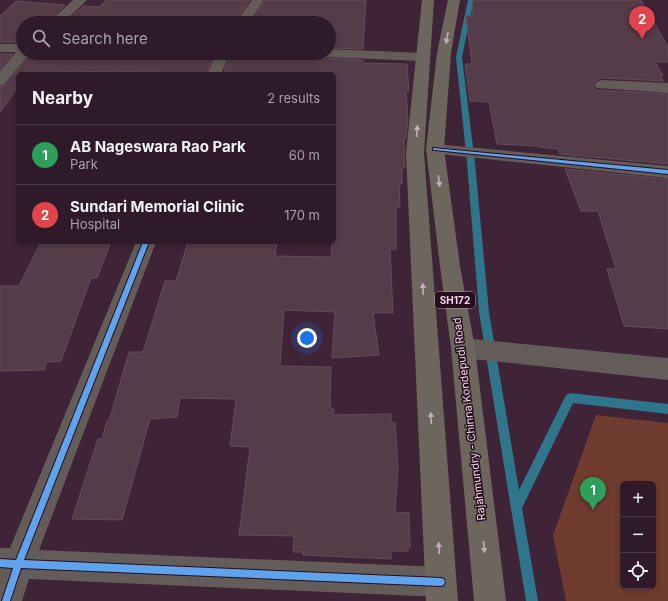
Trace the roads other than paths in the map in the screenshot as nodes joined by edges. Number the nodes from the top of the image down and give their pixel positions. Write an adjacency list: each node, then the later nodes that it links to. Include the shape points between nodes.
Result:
1 (81, 0): 5 (street)
2 (258, 0): 6 (street)
3 (428, 0): 10 (main road, SH172)
4 (454, 0): 17 (main road, Rajahmundry - Chinna Kondepudi Road / SH172, one-way to 17, via 444,53)
5 (63, 16)
6 (247, 16)
7 (0, 48): 8 (street)
8 (16, 48)
9 (336, 54): 10 (street)
10 (422, 57): 23 (main road, SH172, one-way to 10, via 416,153)
11 (17, 60): 14 (street)
12 (220, 60): 13 (street)
13 (215, 72)
14 (0, 82)
15 (602, 85): 16 (street)
16 (668, 88)
17 (435, 149): 18 (street); 20 (main road, Rajahmundry - Chinna Kondepudi Road / SH172, one-way to 20)
18 (668, 172)
19 (145, 244): 22 (street)
20 (463, 348): 21 (street); 25 (main road, Rajahmundry - Chinna Kondepudi Road / SH172, one-way to 25)
21 (668, 369)
22 (10, 563): 23 (street); 24 (street)
23 (441, 592)
24 (6, 601)
25 (490, 601)

